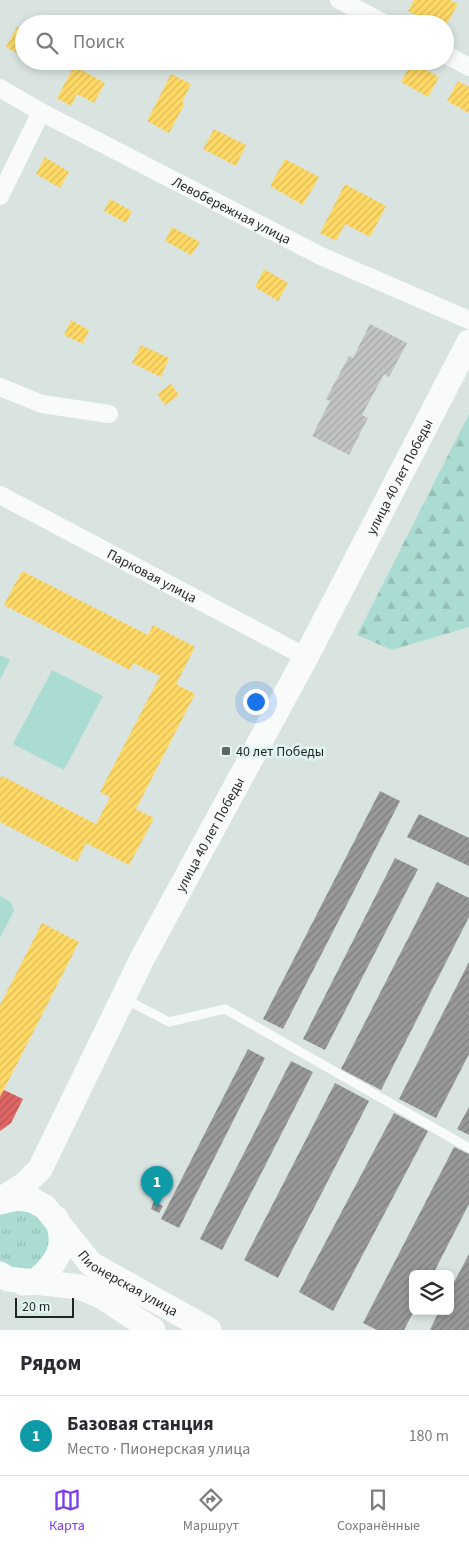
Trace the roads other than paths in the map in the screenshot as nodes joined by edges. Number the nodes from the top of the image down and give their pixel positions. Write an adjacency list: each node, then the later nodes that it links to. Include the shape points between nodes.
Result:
1 (339, 0): 2 (street)
2 (368, 15)
3 (454, 58): 4 (street)
4 (469, 66)
5 (0, 88): 6 (street, Левобережная улица)
6 (41, 112): 7 (street); 8 (street, Левобережная улица, via 321,256)
7 (0, 196)
8 (469, 320)
9 (469, 342): 13 (main road, улица 40 лет Победы)
10 (0, 387): 11 (street, via 42,404)
11 (109, 414)
12 (0, 495): 13 (street, Парковая улица)
13 (306, 658): 14 (main road, улица 40 лет Победы)
14 (123, 998): 15 (lane, via 169,1022 225,1009); 16 (main road, улица 40 лет Победы)
15 (469, 1148)
16 (40, 1169): 17 (main road); 18 (main road)
17 (0, 1201): 18 (main road, via 32,1200 45,1207)
18 (59, 1224): 20 (main road, via 62,1243 56,1258); 23 (main road, Пионерская улица, via 91,1264)
19 (0, 1274): 20 (main road)
20 (33, 1282): 21 (main road); 22 (main road, via 79,1287 100,1296)
21 (0, 1288)
22 (153, 1330)
23 (209, 1330)

